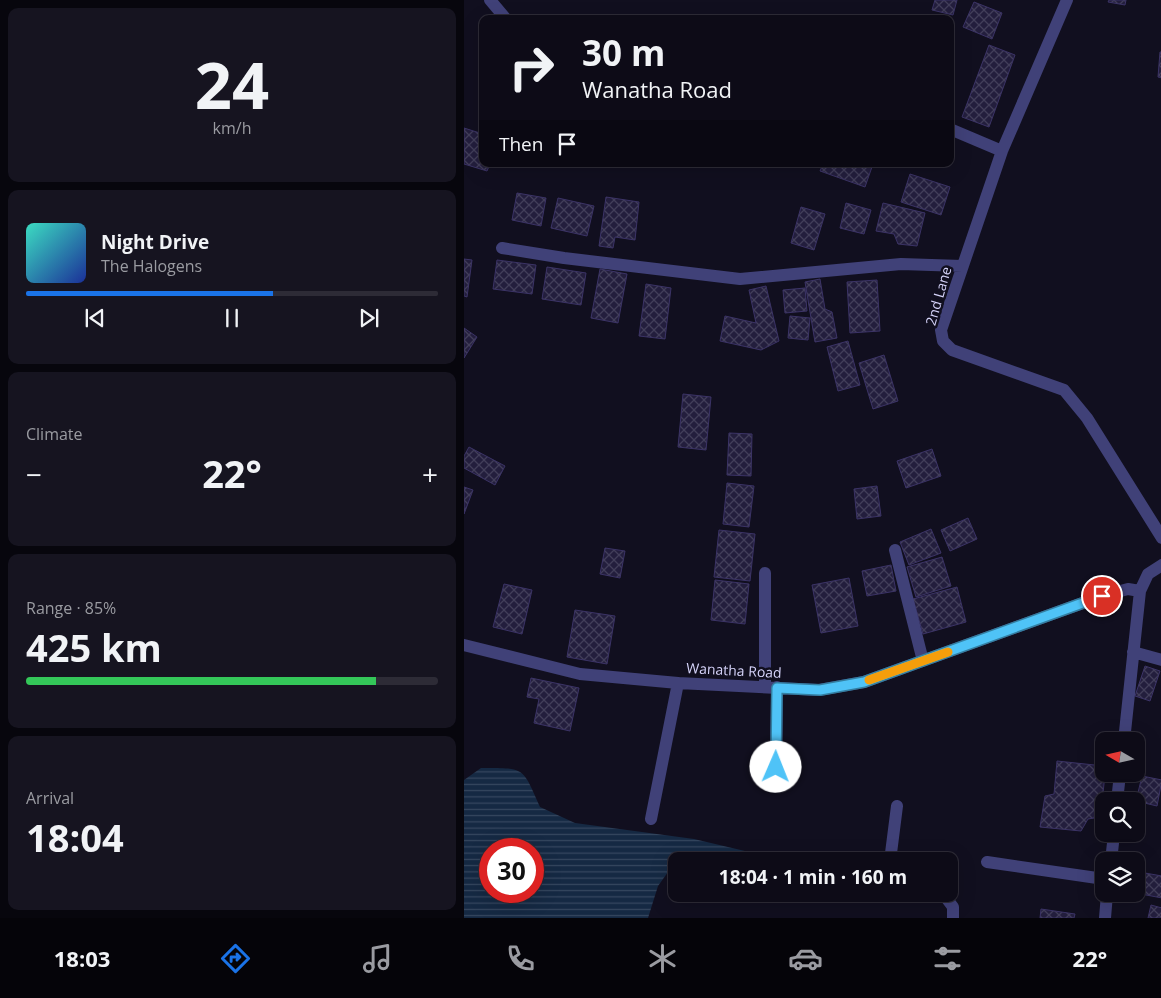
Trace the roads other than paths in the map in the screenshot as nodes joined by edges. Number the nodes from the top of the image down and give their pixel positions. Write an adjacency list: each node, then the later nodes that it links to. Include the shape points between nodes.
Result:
1 (490, 0): 3 (street)
2 (1067, 0): 5 (street, 2nd Lane)
3 (503, 15)
4 (954, 131): 5 (street)
5 (1002, 151): 7 (street, 2nd Lane)
6 (502, 248): 7 (street, via 740,279 901,264)
7 (962, 266): 8 (street, 2nd Lane, via 941,330 943,341 952,350 1064,390 1087,418)
8 (1161, 538)
9 (895, 550): 18 (street)
10 (1161, 564): 12 (street)
11 (765, 573): 20 (street)
12 (1148, 574): 13 (street); 14 (street)
13 (1161, 578)
14 (1140, 591): 16 (street); 18 (street, Wanatha Road, via 1128,589 1102,596)
15 (464, 645): 19 (street, Wanatha Road, via 580,674)
16 (1134, 652): 17 (street); 21 (street)
17 (1161, 660)
18 (923, 662): 20 (street, Wanatha Road, via 864,682 820,690)
19 (678, 683): 20 (street, Wanatha Road); 24 (street)
20 (771, 687): 22 (street)
21 (1125, 732)
22 (776, 767)
23 (897, 806): 25 (street)
24 (651, 818)
25 (891, 852)
26 (987, 862): 27 (street)
27 (1095, 878)
28 (949, 902): 30 (street, via 953,907)
29 (1106, 902): 31 (street)
30 (953, 918)
31 (1105, 918)

